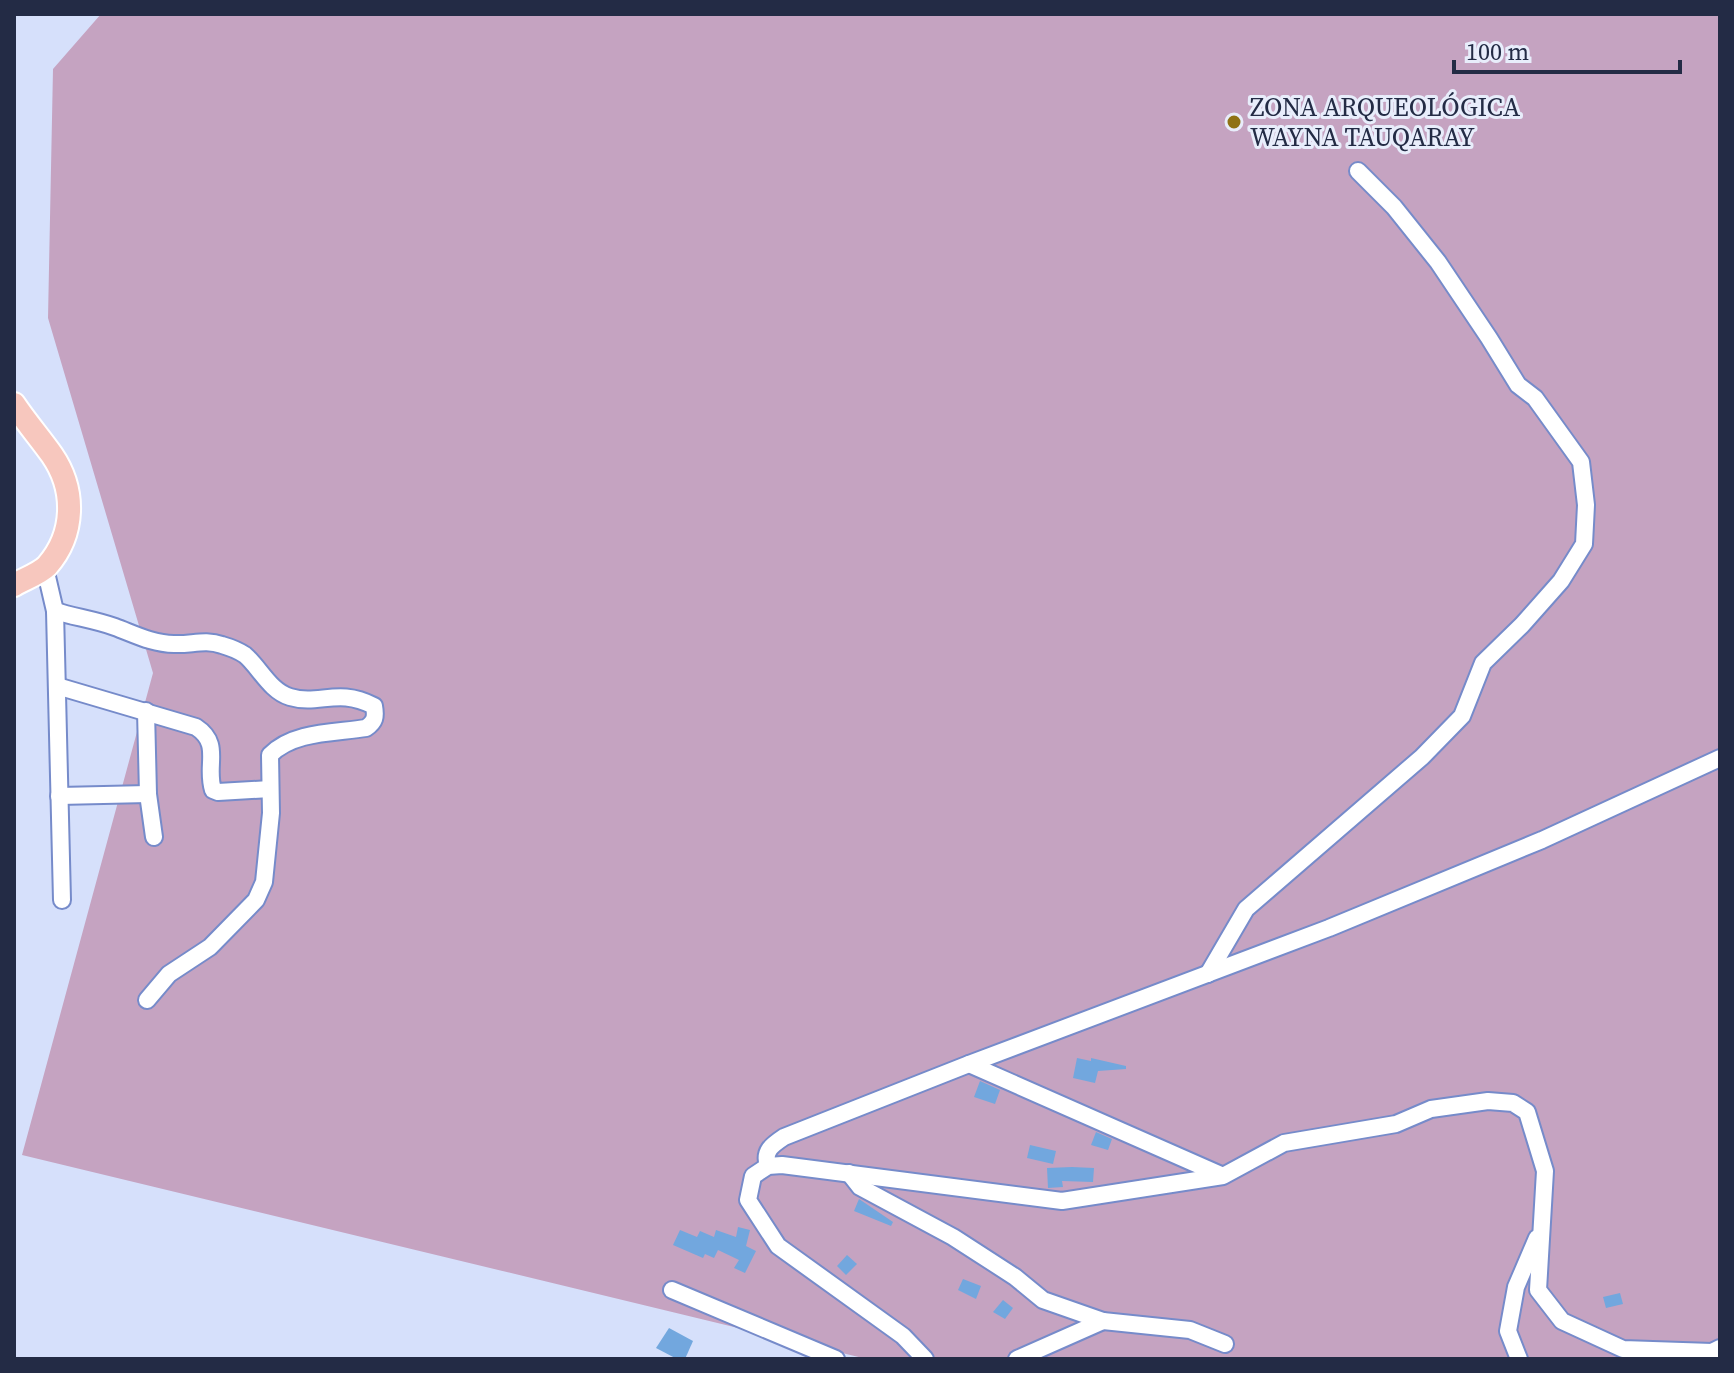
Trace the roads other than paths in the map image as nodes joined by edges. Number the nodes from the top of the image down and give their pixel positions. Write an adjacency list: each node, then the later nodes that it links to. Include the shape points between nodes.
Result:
1 (1358, 171): 14 (street, via 1438,262 1518,385 1535,398 1581,462 1584,544 1561,581 1483,663 1462,716 1246,909)
2 (14, 404): 3 (main road, via 67,484 68,528)
3 (45, 568): 4 (main road); 5 (street)
4 (14, 585)
5 (55, 611): 6 (street); 9 (street, via 136,637 220,644 243,654 287,696 358,698 374,706 376,716 366,728 278,746 270,755)
6 (57, 686): 7 (street); 11 (street)
7 (146, 711): 9 (street, via 206,734 211,741 213,790); 10 (street)
8 (1720, 758): 14 (street, via 1542,840)
9 (270, 789): 15 (street, via 264,882 256,900 210,947 169,974)
10 (148, 794): 11 (street); 12 (street)
11 (59, 796): 13 (street)
12 (154, 837)
13 (62, 900)
14 (1208, 974): 16 (street)
15 (147, 1000)
16 (969, 1064): 17 (street, via 784,1137 770,1147); 19 (street)
17 (768, 1166): 18 (street); 26 (street, via 753,1176 748,1200 778,1246 903,1336)
18 (849, 1173): 19 (street, via 1062,1201); 22 (street, via 860,1187 953,1237 1043,1300)
19 (1223, 1176): 20 (street, via 1284,1143 1396,1124 1431,1109 1513,1103 1527,1112 1545,1171)
20 (1543, 1225): 24 (street, via 1538,1290 1562,1321 1623,1349); 28 (street, via 1516,1287 1508,1331)
21 (672, 1290): 25 (street)
22 (1103, 1321): 23 (street, via 1190,1330); 27 (street)
23 (1225, 1344)
24 (1720, 1348)
25 (836, 1359)
26 (925, 1359)
27 (1017, 1359)
28 (1519, 1359)

